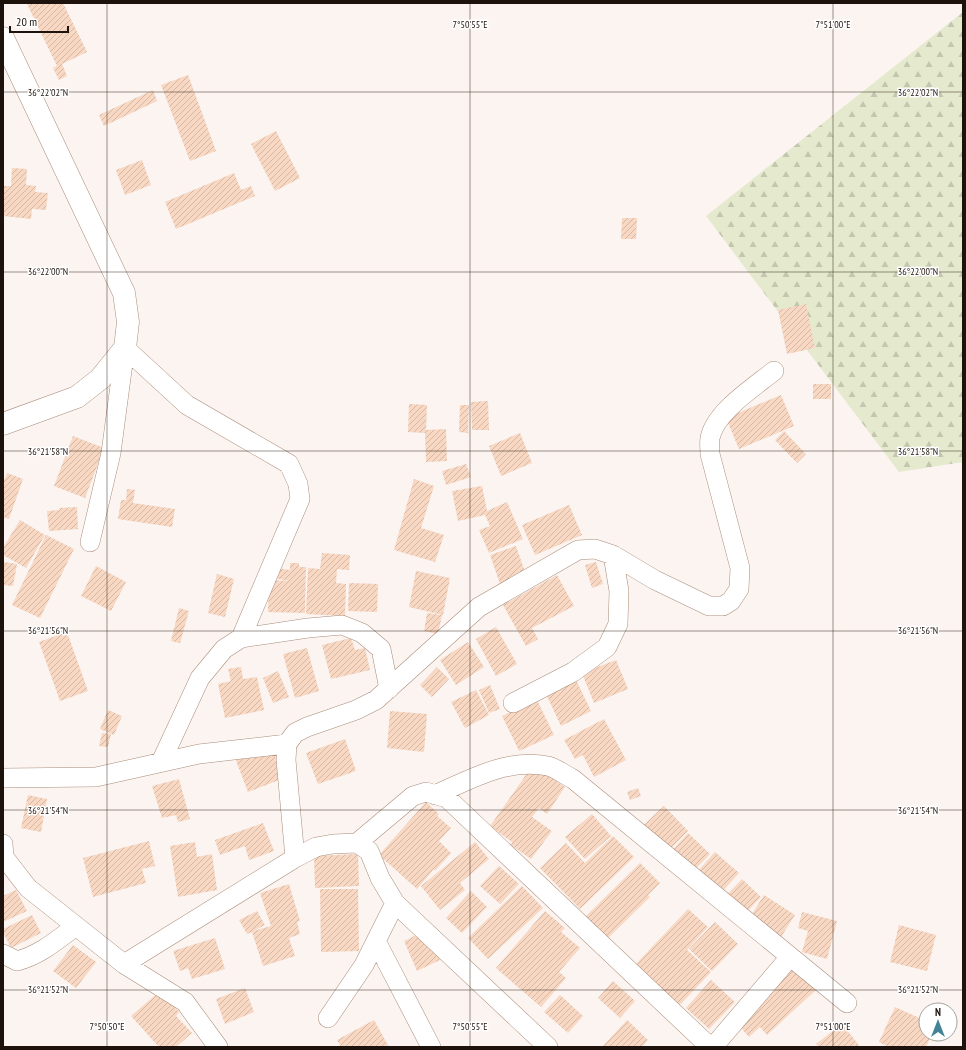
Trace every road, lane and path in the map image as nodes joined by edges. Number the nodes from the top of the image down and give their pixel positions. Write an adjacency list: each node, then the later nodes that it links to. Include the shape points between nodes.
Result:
1 (3, 38): 2 (main road, via 124,293 128,322)
2 (125, 348): 4 (main road, via 100,379 77,397); 5 (street, via 112,453); 7 (street, via 187,405 290,464 298,484 300,499)
3 (774, 371): 6 (street, via 735,402 715,424 710,439 710,454 740,568 739,589 731,601 723,606 709,606 655,580)
4 (3, 424)
5 (90, 542)
6 (613, 555): 8 (street, via 595,549 578,550 479,607); 9 (street, via 619,591 618,624 607,647 573,672)
7 (241, 638): 8 (street, via 342,625 362,633 381,649); 11 (street, via 224,649 200,678)
8 (389, 689): 10 (street, via 376,700 295,733)
9 (513, 703)
10 (287, 744): 11 (street, via 199,754); 16 (street, via 286,760)
11 (161, 762): 12 (street, via 96,777)
12 (3, 778)
13 (435, 795): 14 (street, via 426,792 413,796); 21 (street, via 488,771 520,764 549,766 573,779); 28 (street, via 447,798)
14 (357, 843): 16 (street, via 316,847); 17 (street, via 369,851 380,878)
15 (3, 853): 18 (street, via 28,888)
16 (295, 858): 22 (street)
17 (395, 903): 19 (street); 27 (street)
18 (76, 926): 20 (street, via 30,957 17,961); 22 (street)
19 (376, 941): 24 (street, via 364,965); 26 (street)
20 (3, 954)
21 (790, 957): 23 (street); 28 (street)
22 (124, 964): 25 (street, via 185,1002)
23 (847, 1003)
24 (328, 1018)
25 (218, 1047)
26 (431, 1047)
27 (548, 1047)
28 (711, 1047)

